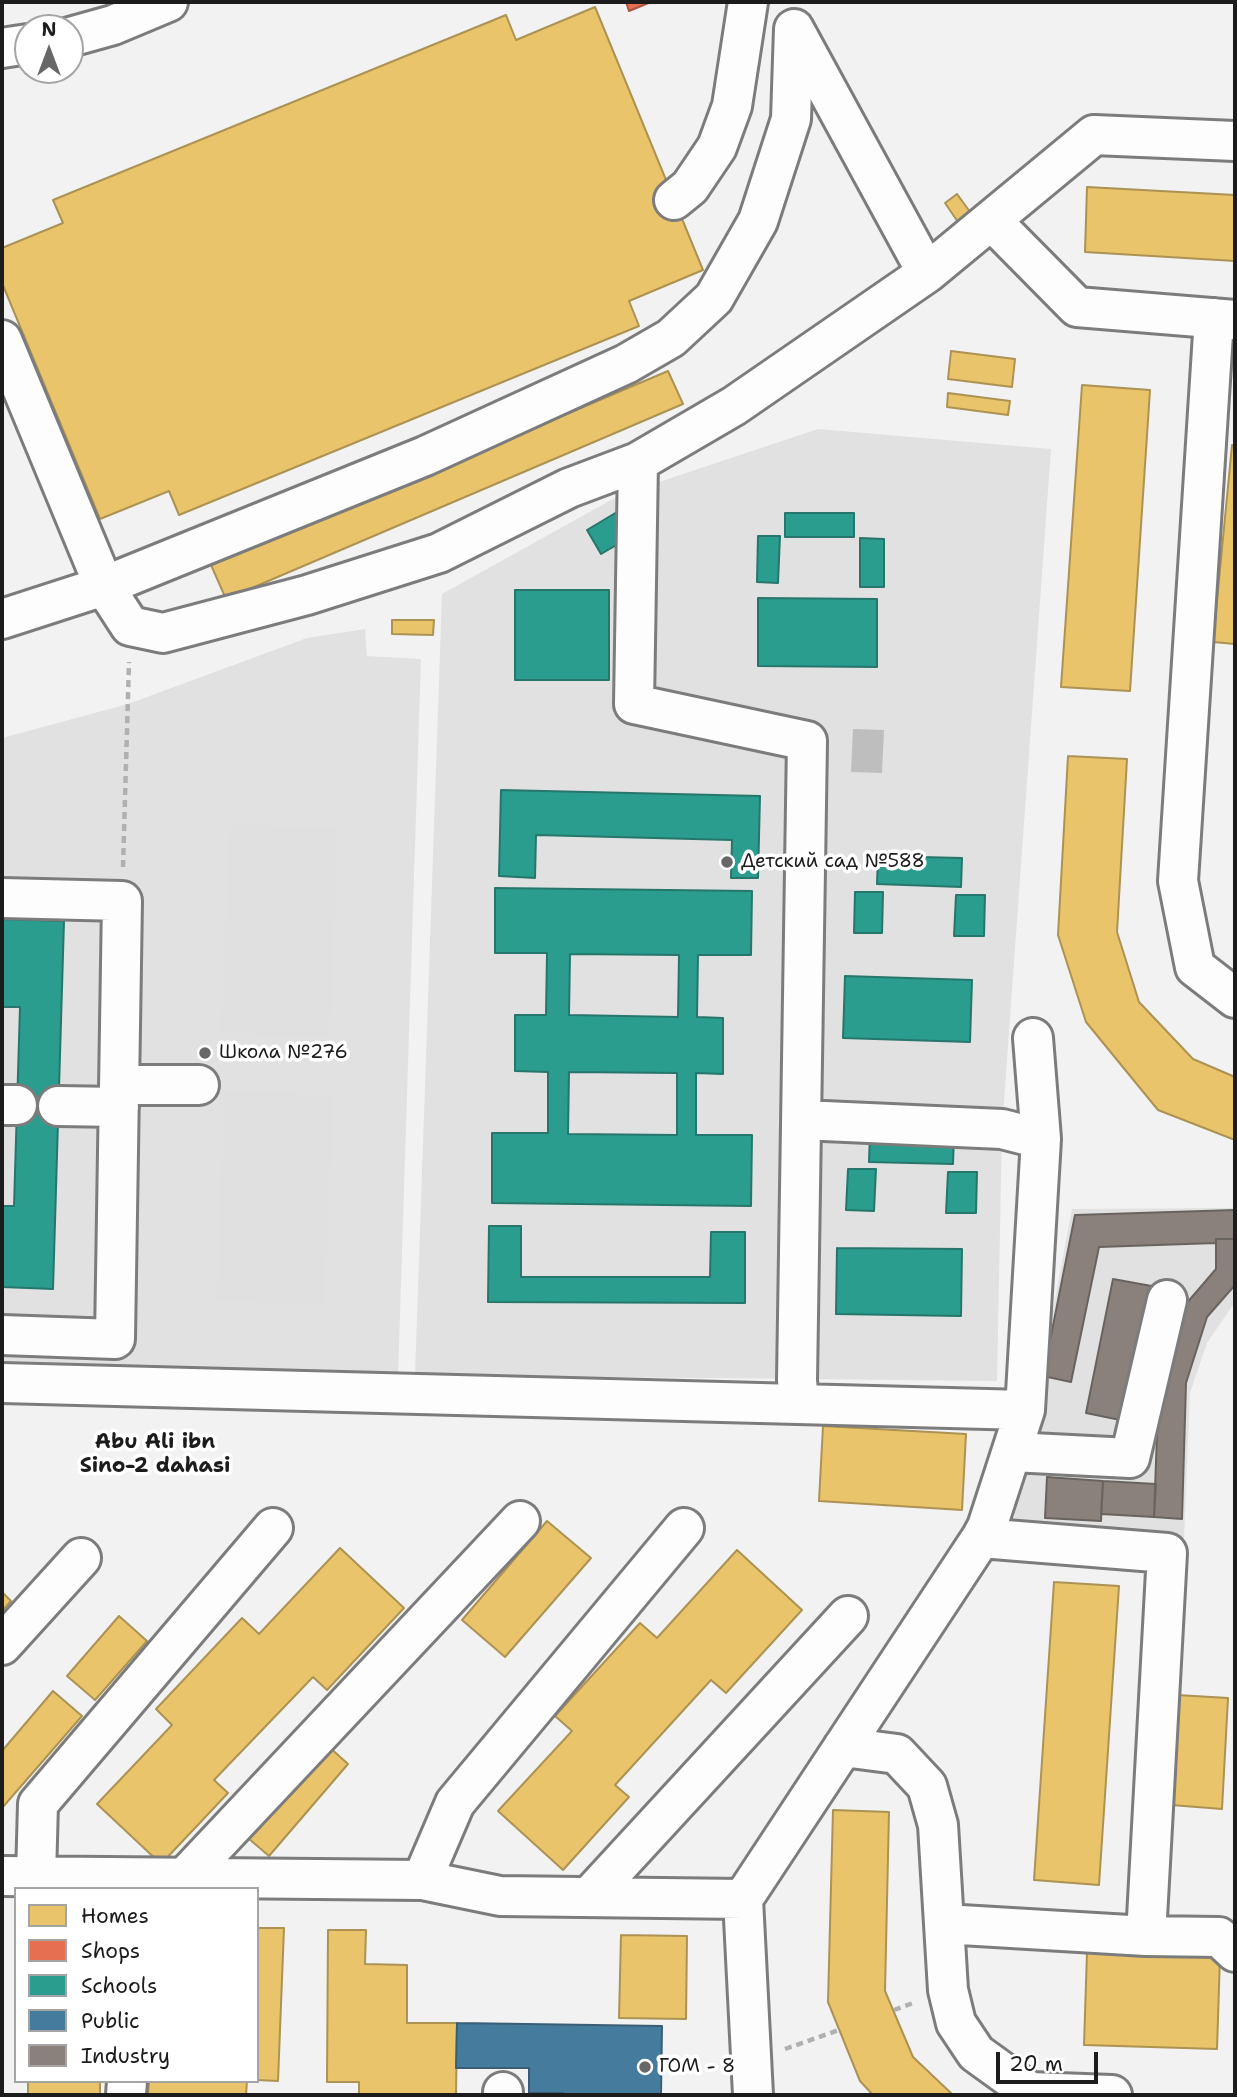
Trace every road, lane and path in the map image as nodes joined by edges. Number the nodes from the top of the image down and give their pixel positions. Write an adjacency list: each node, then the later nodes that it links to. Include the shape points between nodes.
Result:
1 (169, 2): 3 (street)
2 (748, 2): 5 (street, via 732,106 717,147 690,187)
3 (84, 33)
4 (1235, 141): 6 (street, via 1094,135)
5 (674, 200)
6 (990, 220): 7 (street); 8 (street, via 1077,307)
7 (927, 273): 10 (street, via 734,406); 11 (street, via 794,29 791,118 758,221 714,298 671,338 626,364 425,456)
8 (1225, 319): 16 (street, via 1178,881 1195,967)
9 (2, 340): 11 (street)
10 (638, 462): 13 (street, via 569,488 439,553 307,595 163,633); 21 (street, via 634,704 807,741)
11 (104, 586): 12 (street); 13 (street)
12 (2, 619)
13 (131, 626): 15 (path)
14 (2, 898): 15 (street)
15 (122, 901): 19 (street)
16 (1235, 998)
17 (1033, 1038): 22 (street)
18 (199, 1085): 19 (street)
19 (119, 1096): 20 (street); 24 (street, via 115,1339)
20 (58, 1106)
21 (802, 1120): 22 (street, via 1002,1129); 26 (street)
22 (1041, 1139): 27 (street)
23 (1167, 1300): 28 (street, via 1130,1458)
24 (2, 1335)
25 (2, 1383): 26 (street)
26 (799, 1404): 27 (street)
27 (1025, 1410): 28 (street)
28 (1012, 1451): 32 (street)
29 (520, 1521): 39 (street)
30 (272, 1528): 37 (street, via 38,1804)
31 (684, 1528): 38 (street, via 455,1802)
32 (981, 1538): 36 (street); 43 (street, via 1167,1553)
33 (81, 1558): 35 (street)
34 (848, 1616): 40 (street)
35 (2, 1646)
36 (843, 1747): 41 (street); 42 (street, via 897,1754 927,1786 938,1825)
37 (19, 1876): 39 (street)
38 (422, 1880): 39 (street); 40 (street, via 500,1896)
39 (181, 1883)
40 (589, 1897): 41 (street)
41 (743, 1899): 46 (street)
42 (944, 1924): 43 (street); 47 (street, via 948,1990 957,2023 976,2053 1030,2092)
43 (1146, 1936): 44 (street, via 1219,1937)
44 (1235, 1952)
45 (839, 2030): 46 (path)
46 (752, 2078)
47 (1112, 2095)

